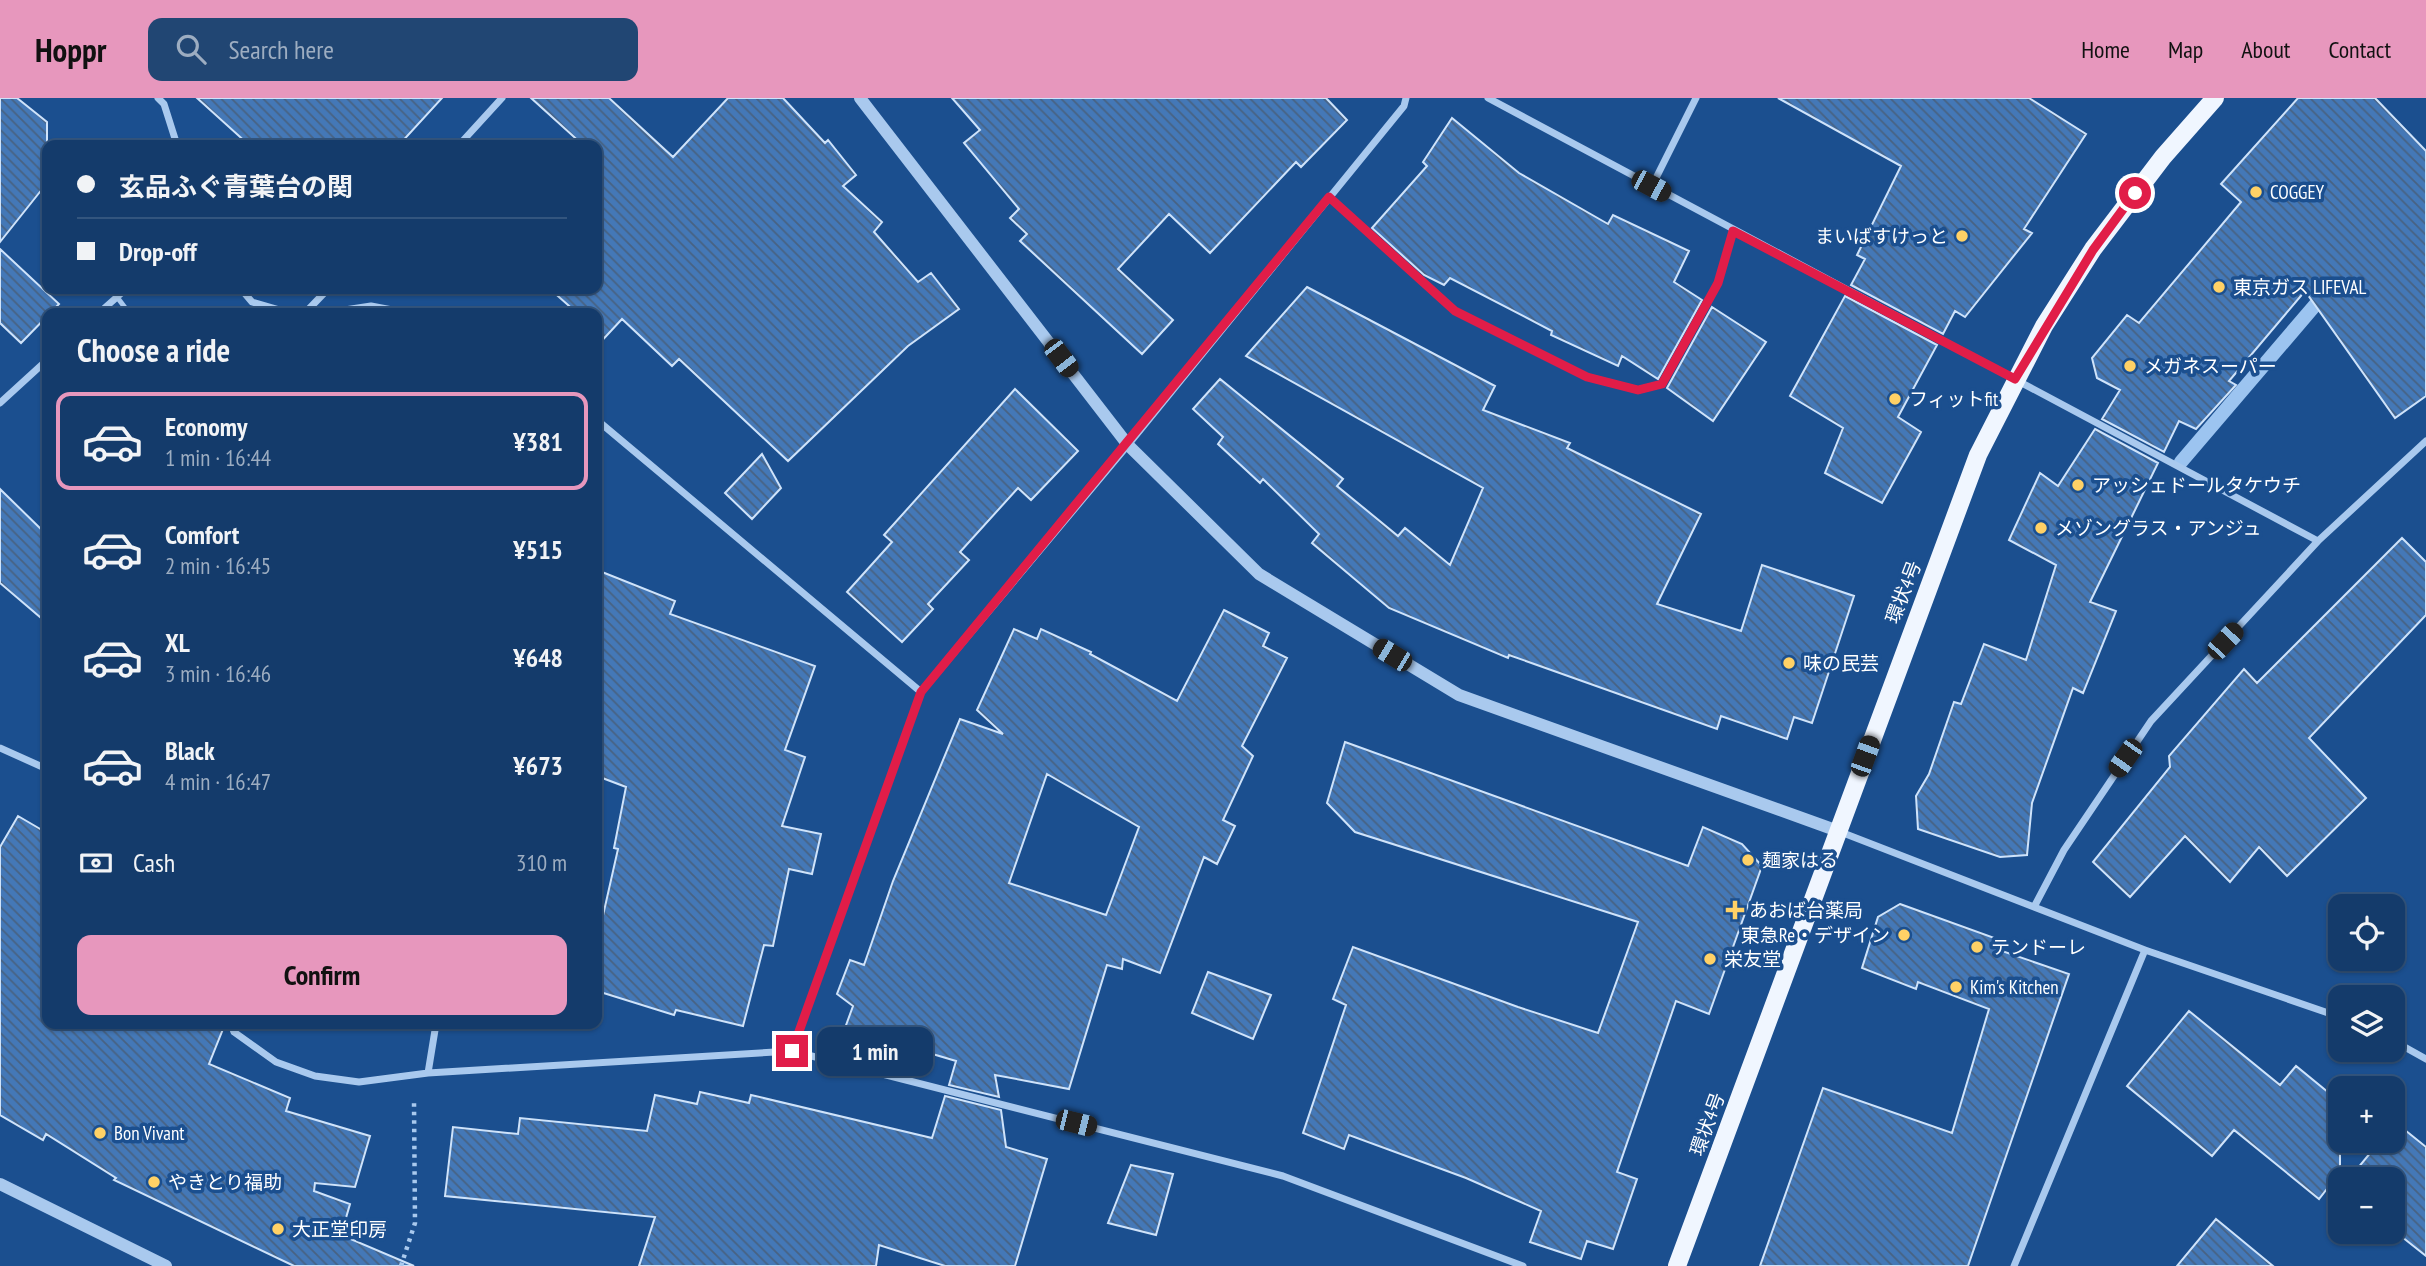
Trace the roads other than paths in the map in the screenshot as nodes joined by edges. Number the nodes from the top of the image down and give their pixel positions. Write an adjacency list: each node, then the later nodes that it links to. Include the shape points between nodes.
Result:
1 (158, 98): 8 (street)
2 (502, 98): 9 (street)
3 (860, 98): 28 (street)
4 (1406, 98): 11 (street)
5 (1488, 98): 10 (street)
6 (1696, 98): 10 (street)
7 (2214, 98): 24 (main road, 環状4号, via 2093,250)
8 (175, 140)
9 (464, 140)
10 (1651, 186): 12 (street)
11 (1329, 197): 12 (street, via 1455,311 1587,377 1638,390 1662,384 1718,283); 28 (street)
12 (1733, 231): 24 (street)
13 (120, 294): 16 (street)
14 (245, 294): 19 (street, via 252,302)
15 (323, 294): 20 (street)
16 (117, 297): 17 (street); 18 (lane)
17 (105, 308)
18 (125, 308)
19 (273, 308)
20 (310, 308)
21 (358, 308): 22 (street)
22 (382, 308)
23 (42, 364): 25 (street)
24 (2015, 379): 29 (street); 33 (main road, 環状4号, via 1951,523)
25 (2, 398)
26 (602, 424): 30 (street)
27 (2426, 441): 29 (street)
28 (1128, 445): 30 (street); 33 (street, via 1259,574 1459,695)
29 (2318, 541): 34 (street, via 2151,721 2064,850)
30 (921, 692): 40 (street)
31 (0, 748): 32 (street)
32 (42, 767)
33 (1838, 831): 34 (street); 46 (main road, 環状4号)
34 (2034, 907): 35 (street)
35 (2144, 950): 36 (street); 47 (street)
36 (2328, 1013)
37 (233, 1029): 42 (street, via 276,1062 315,1076 359,1082)
38 (435, 1029): 42 (street)
39 (2405, 1047): 41 (street)
40 (792, 1051): 42 (street); 45 (street, via 1283,1176)
41 (2426, 1059)
42 (428, 1073)
43 (0, 1184): 44 (street)
44 (166, 1266)
45 (1523, 1266)
46 (1677, 1266)
47 (2014, 1266)

